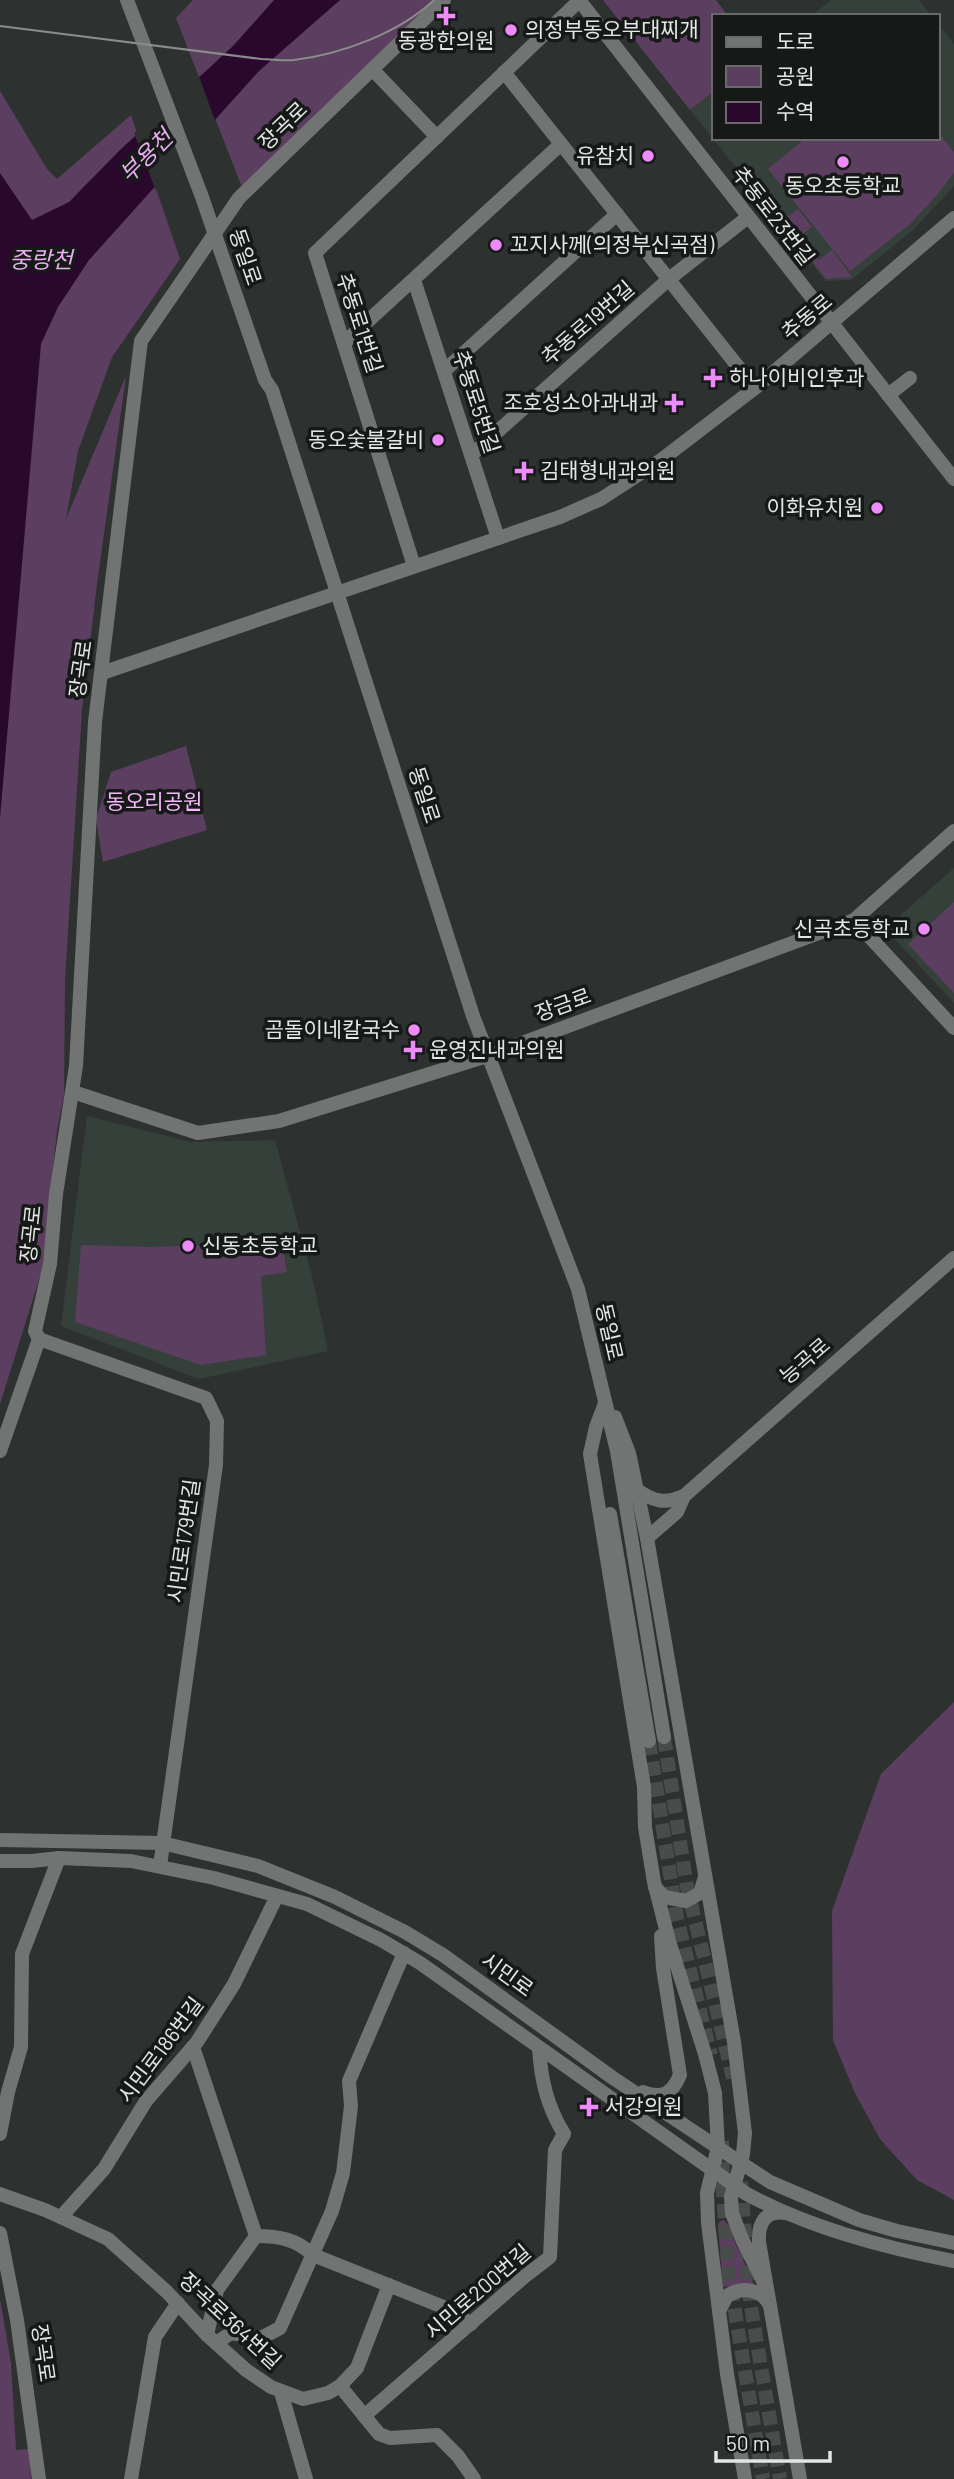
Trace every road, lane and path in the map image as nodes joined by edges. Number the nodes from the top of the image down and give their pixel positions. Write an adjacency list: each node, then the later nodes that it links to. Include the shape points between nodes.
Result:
1 (127, 0): 11 (street, 동일로)
2 (444, 0): 4 (street, 장곡로)
3 (579, 0): 5 (street, 추동로1번길); 9 (street, 추동로23번길)
4 (372, 69): 6 (street); 11 (street, 장곡로, via 239,198)
5 (504, 72): 6 (street, 추동로1번길); 7 (street)
6 (437, 136): 15 (street, 추동로1번길, via 315,253)
7 (561, 144): 8 (street); 13 (street)
8 (617, 214): 12 (street); 16 (street)
9 (748, 217): 12 (street, 추동로19번길); 14 (street, 추동로23번길)
10 (954, 218): 14 (street, 추동로)
11 (215, 233): 24 (street, 동일로); 25 (street, 장곡로, via 141,341)
12 (669, 279): 18 (street); 20 (street, 추동로19번길)
13 (414, 280): 15 (street); 16 (street, 추동로5번길)
14 (832, 325): 18 (street, 추동로); 19 (street, 추동로23번길)
15 (344, 343): 23 (street, 추동로1번길)
16 (444, 372): 20 (street, 추동로5번길)
17 (910, 378): 19 (street)
18 (755, 388): 22 (street, 추동로, via 601,499)
19 (888, 395): 21 (street, 추동로23번길)
20 (471, 454): 22 (street, 추동로5번길)
21 (954, 479)
22 (498, 538): 23 (street, 추동로)
23 (414, 566): 24 (street, 추동로)
24 (338, 592): 25 (street, 추동로); 29 (street, 동일로)
25 (102, 673): 30 (street, 장곡로, via 95,722)
26 (954, 831): 27 (street, 장금로)
27 (854, 920): 28 (street); 29 (street, 장금로)
28 (954, 1028)
29 (486, 1056): 30 (street, 장금로, via 279,1121 198,1133); 33 (street, 동일로, via 578,1289)
30 (73, 1092): 32 (street, 장곡로, via 50,1264 35,1331)
31 (954, 1258): 36 (street, 능곡로)
32 (39, 1339): 34 (street, 장곡로); 41 (street, 시민로179번길, via 206,1398 217,1421 216,1465)
33 (604, 1406): 35 (street, via 617,1420); 38 (street, 동일로, via 617,1451); 39 (street, 동일로, via 600,1453); 46 (street, via 590,1454 644,1787)
34 (0, 1451)
35 (637, 1490): 36 (street, via 669,1503); 37 (street)
36 (684, 1496): 37 (street, 능곡로, via 677,1512)
37 (647, 1538): 45 (street)
38 (664, 1737)
39 (649, 1741)
40 (0, 1840): 41 (street, 시민로)
41 (162, 1843): 44 (street, 시민로179번길); 51 (street, 시민로, via 258,1866 405,1932)
42 (59, 1858): 43 (street, 시민로); 44 (street, 시민로); 52 (street, via 22,1954 21,2047)
43 (0, 1861)
44 (159, 1866): 47 (street, 시민로)
45 (705, 1875): 46 (street, via 702,1891 686,1901 664,1897); 54 (street, via 743,2101 745,2139)
46 (653, 1882): 51 (street, via 680,2075 670,2092 659,2096); 53 (street, via 711,2074)
47 (277, 1896): 48 (street, 시민로, via 334,1916); 49 (street, 시민로186번길, via 234,1984)
48 (404, 1953): 50 (street, 시민로); 63 (street, via 349,2081 344,2173)
49 (193, 2047): 58 (street, 시민로186번길, via 146,2101 104,2169); 61 (street)
50 (539, 2048): 55 (street, 시민로); 70 (street, 시민로200번길, via 546,2096 564,2134 555,2150 550,2257)
51 (613, 2078): 53 (street, 시민로)
52 (0, 2134)
53 (718, 2147): 54 (street, 시민로); 55 (street)
54 (740, 2163): 56 (street); 62 (street, 시민로, via 835,2211)
55 (713, 2170): 56 (street, 시민로); 69 (street, via 707,2210)
56 (733, 2185): 59 (street, 시민로); 66 (street, via 734,2220)
57 (0, 2194): 58 (street, 장곡로364번길)
58 (61, 2217): 67 (street, 장곡로364번길, via 108,2239)
59 (802, 2218): 64 (street, 시민로, via 852,2236); 66 (street, via 777,2212 762,2221 759,2242)
60 (0, 2233): 75 (street, 장곡로, via 18,2320)
61 (256, 2236): 63 (street, via 290,2239); 71 (street, via 217,2290)
62 (954, 2243)
63 (313, 2255): 65 (street); 71 (street, via 280,2328 261,2338 231,2333)
64 (954, 2261)
65 (389, 2285): 70 (street, via 446,2308); 72 (street, via 358,2368)
66 (767, 2289): 68 (street)
67 (178, 2303): 71 (street, 장곡로364번길); 76 (street, via 155,2337)
68 (772, 2309): 69 (street, via 762,2295 741,2290 725,2298); 80 (street)
69 (719, 2317): 79 (street)
70 (471, 2324): 74 (street, 시민로200번길)
71 (212, 2339): 73 (street, 장곡로364번길, via 246,2370)
72 (340, 2386): 73 (street, 장곡로364번길, via 303,2399); 74 (street)
73 (281, 2392): 77 (street)
74 (364, 2416): 78 (street, via 379,2434 390,2438 437,2435)
75 (39, 2479)
76 (131, 2479)
77 (306, 2479)
78 (474, 2479)
79 (745, 2479)
80 (800, 2479)

